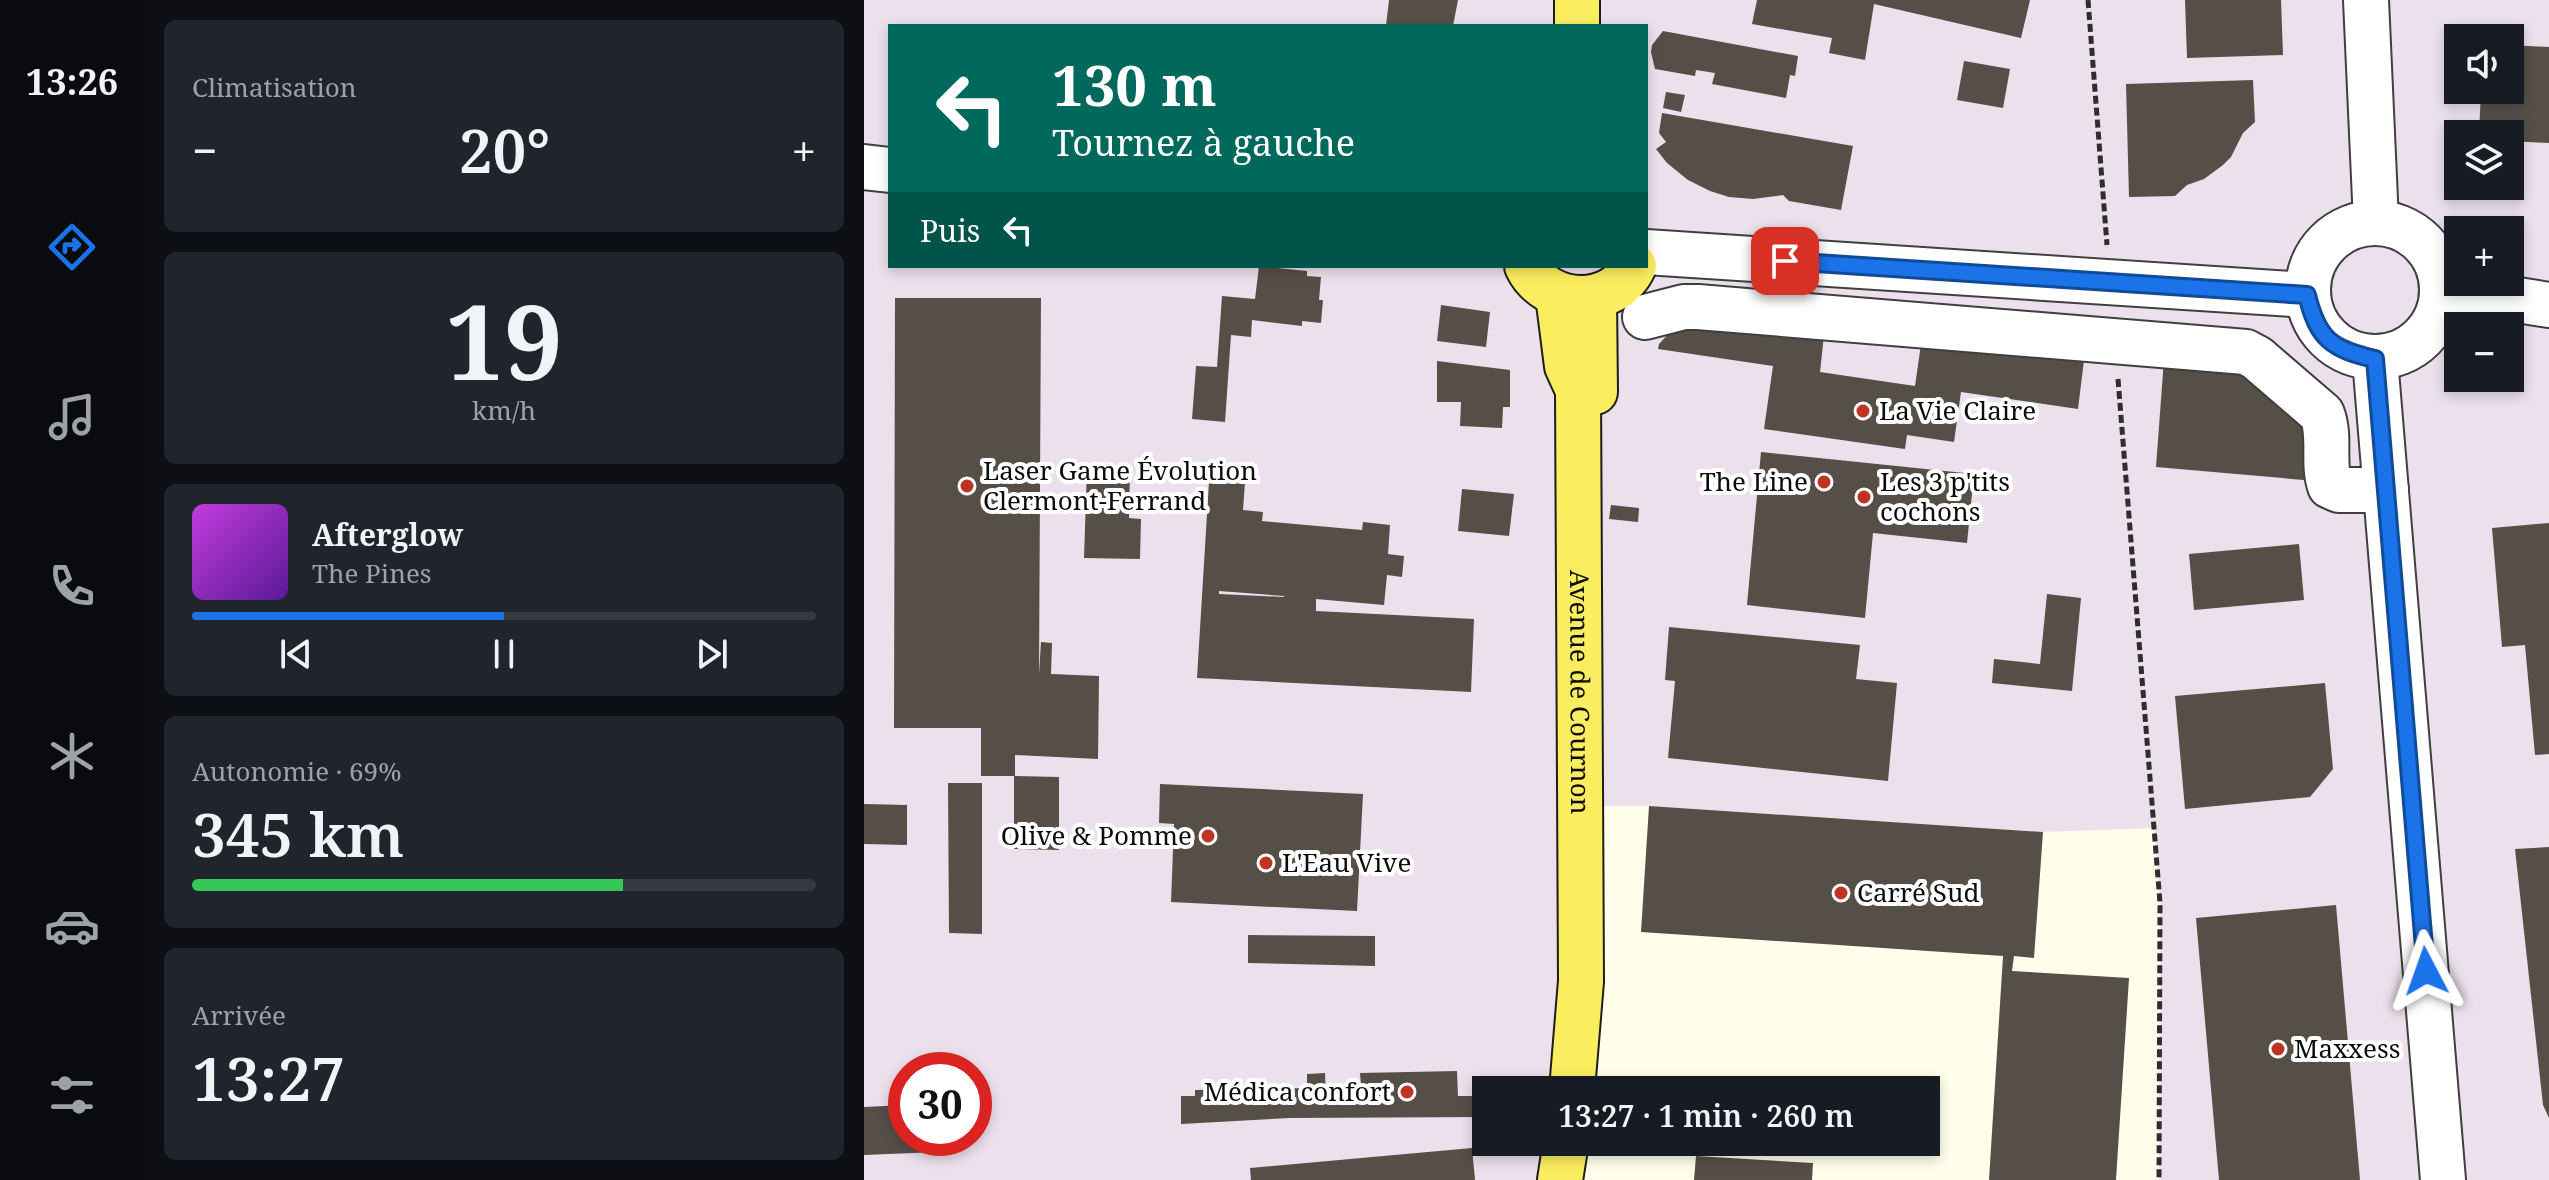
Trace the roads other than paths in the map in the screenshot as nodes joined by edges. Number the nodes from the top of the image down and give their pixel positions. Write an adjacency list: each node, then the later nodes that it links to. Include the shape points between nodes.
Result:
1 (1577, 0): 4 (main road)
2 (1593, 0): 5 (street)
3 (2366, 0): 8 (street)
4 (1577, 24)
5 (1593, 24)
6 (864, 167): 7 (street)
7 (888, 170)
8 (2376, 222): 12 (street, via 2407,230 2426,245); 13 (street, via 2352,226 2332,238 2316,256)
9 (1648, 252): 13 (street)
10 (1632, 268): 11 (main road, via 1615,288)
11 (1560, 286): 17 (main road, Avenue de Cournon); 21 (main road, Avenue de Cournon, via 1596,953)
12 (2443, 288): 14 (street); 16 (street, via 2434,324 2418,342)
13 (2307, 295): 16 (street, via 2326,338 2345,352)
14 (2549, 305)
15 (1645, 317): 18 (street, via 1698,307 2246,352 2322,414 2330,486)
16 (2375, 359): 18 (street)
17 (1567, 366): 19 (street, via 1567,966); 20 (main road, Avenue de Cournon, via 1578,390 1581,597 1581,981)
18 (2386, 490): 30 (street)
19 (1558, 1076)
20 (1573, 1076)
21 (1589, 1076)
22 (1554, 1156): 26 (street)
23 (1565, 1156): 27 (main road)
24 (1568, 1156): 28 (street)
25 (1584, 1156): 29 (main road)
26 (1554, 1180)
27 (1560, 1180)
28 (1569, 1180)
29 (1585, 1180)
30 (2443, 1180)

